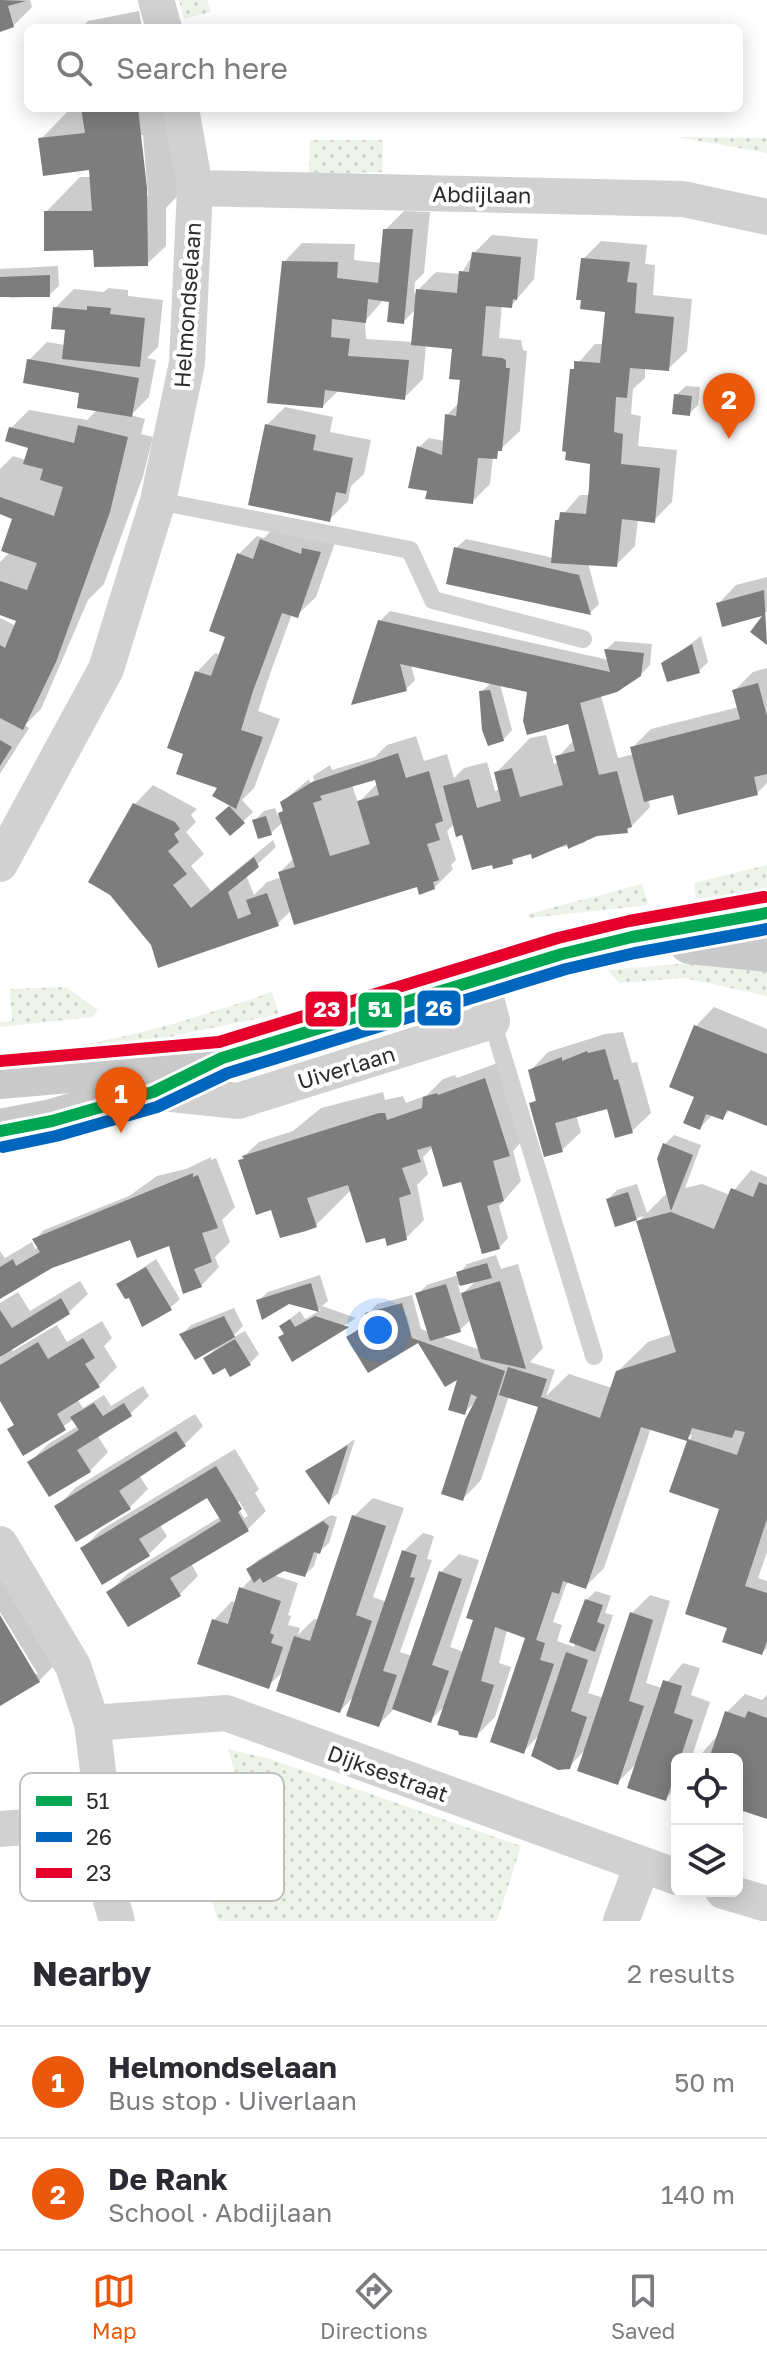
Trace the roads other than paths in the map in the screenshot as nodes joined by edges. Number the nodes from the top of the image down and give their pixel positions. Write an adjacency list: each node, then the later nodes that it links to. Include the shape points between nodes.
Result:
1 (156, 0): 2 (street)
2 (163, 24)
3 (182, 112): 4 (street, Helmondselaan)
4 (195, 188): 5 (street, Abdijlaan, via 683,199); 6 (street, Helmondselaan, via 187,363)
5 (767, 217)
6 (158, 501): 7 (lane, via 410,550 433,600); 8 (street, Helmondselaan, via 106,669)
7 (583, 639)
8 (0, 864)
9 (767, 913): 10 (main road, Uiverlaan)
10 (632, 937): 11 (main road, Uiverlaan); 12 (main road, Uiverlaan)
11 (767, 950)
12 (481, 979): 13 (street); 14 (main road, Uiverlaan)
13 (492, 1021): 16 (street, Uiverlaan, via 238,1101); 18 (lane)
14 (222, 1058): 15 (main road, Uiverlaan); 16 (main road, Uiverlaan)
15 (0, 1077)
16 (153, 1092): 17 (main road, Uiverlaan)
17 (0, 1131)
18 (594, 1356)
19 (0, 1544): 20 (street, via 73,1666)
20 (92, 1723): 21 (street); 24 (street, Dijksestraat, via 226,1713)
21 (98, 1773)
22 (20, 1827): 23 (street)
23 (0, 1829)
24 (642, 1866): 25 (street, Dijksestraat); 30 (street)
25 (671, 1875)
26 (743, 1897): 28 (street)
27 (111, 1901): 29 (street)
28 (767, 1904)
29 (117, 1921)
30 (621, 1921)

